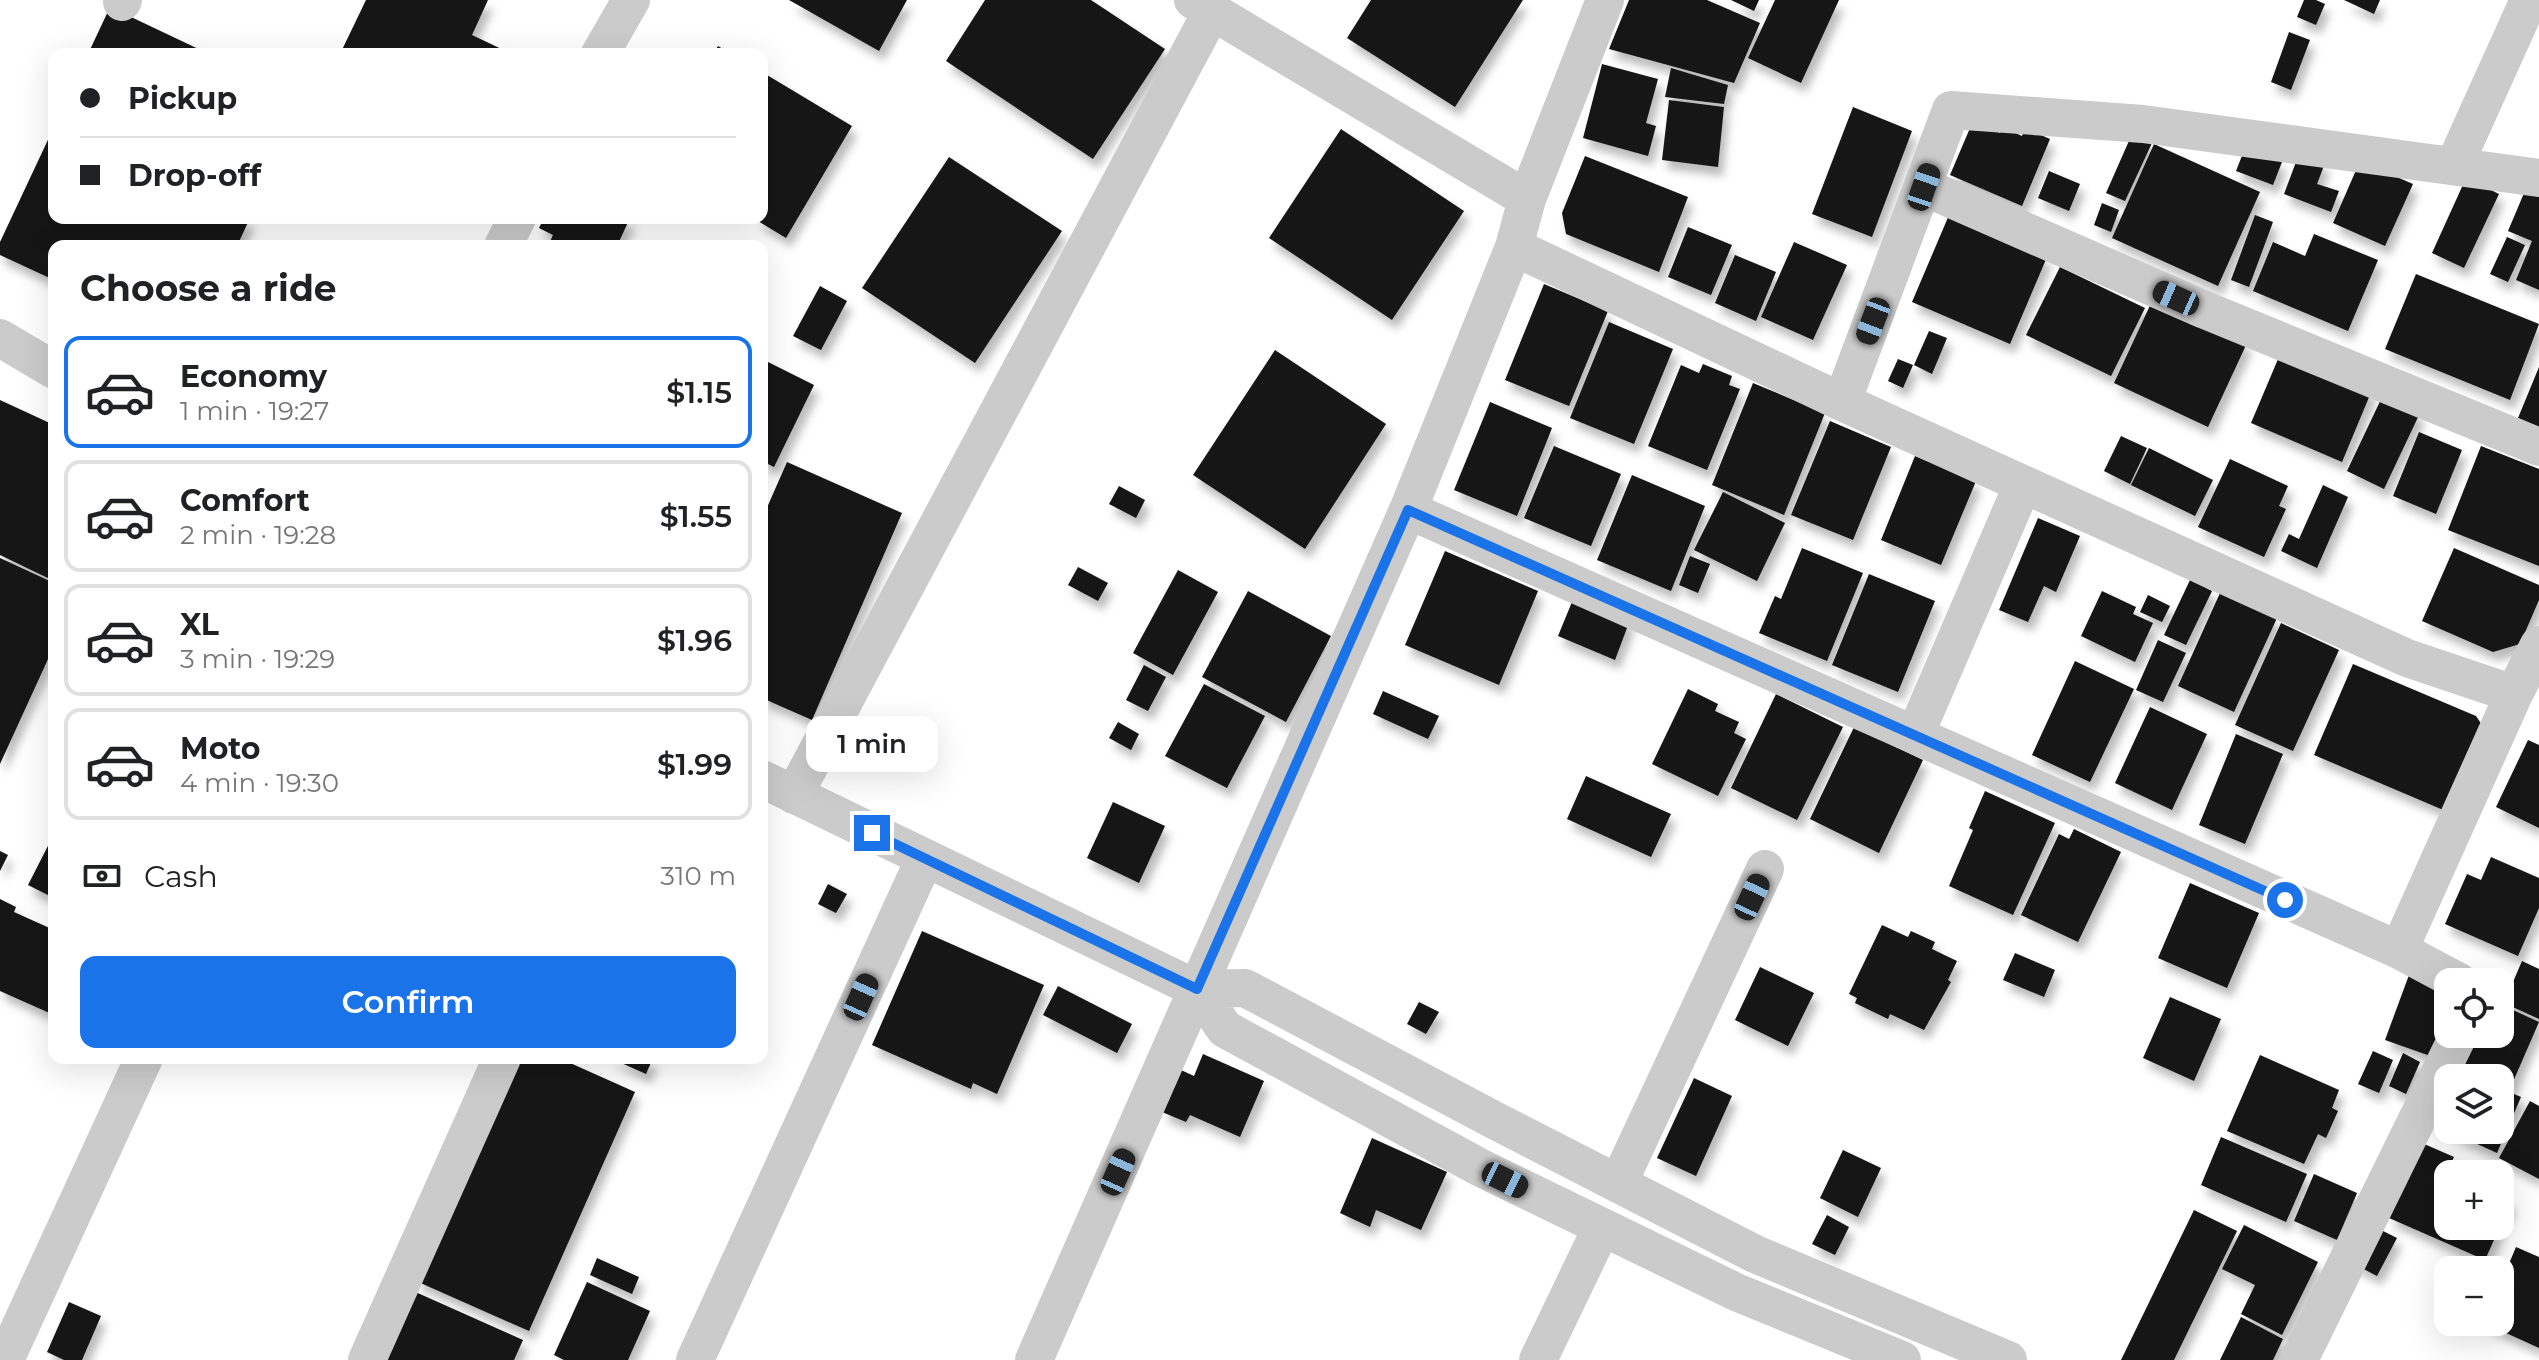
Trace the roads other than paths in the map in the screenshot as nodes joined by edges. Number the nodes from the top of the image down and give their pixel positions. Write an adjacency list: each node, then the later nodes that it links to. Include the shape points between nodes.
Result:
1 (631, 0): 5 (street)
2 (1605, 0): 9 (street)
3 (2529, 0): 6 (street)
4 (1202, 6): 9 (street); 20 (street)
5 (603, 48)
6 (2454, 166): 7 (street); 8 (street, via 2143,124 1951,110)
7 (2539, 178)
8 (1924, 187): 13 (street); 14 (street)
9 (1527, 199): 10 (street)
10 (1514, 247): 13 (street); 16 (street)
11 (0, 338): 12 (street)
12 (48, 366)
13 (1842, 402): 15 (street)
14 (2539, 447)
15 (2023, 484): 18 (street, via 2407,658); 19 (street)
16 (1408, 510): 19 (street); 25 (street)
17 (2539, 645): 18 (street)
18 (2514, 694): 23 (street)
19 (1915, 735): 23 (street)
20 (778, 787): 21 (street)
21 (925, 858): 25 (street); 33 (street)
22 (1765, 869): 29 (street)
23 (2399, 950): 24 (street)
24 (2434, 969)
25 (1197, 989): 29 (street, via 1245,988); 30 (street, via 1225,1029 1481,1168); 34 (street)
26 (2452, 1048): 38 (street)
27 (141, 1064): 31 (street)
28 (499, 1064): 32 (street)
29 (1618, 1184): 37 (street, via 1755,1254)
30 (1602, 1227): 35 (street); 36 (street, via 1736,1292)
31 (5, 1360)
32 (367, 1360)
33 (695, 1360)
34 (1034, 1360)
35 (1538, 1360)
36 (1902, 1360)
37 (2008, 1360)
38 (2299, 1360)

